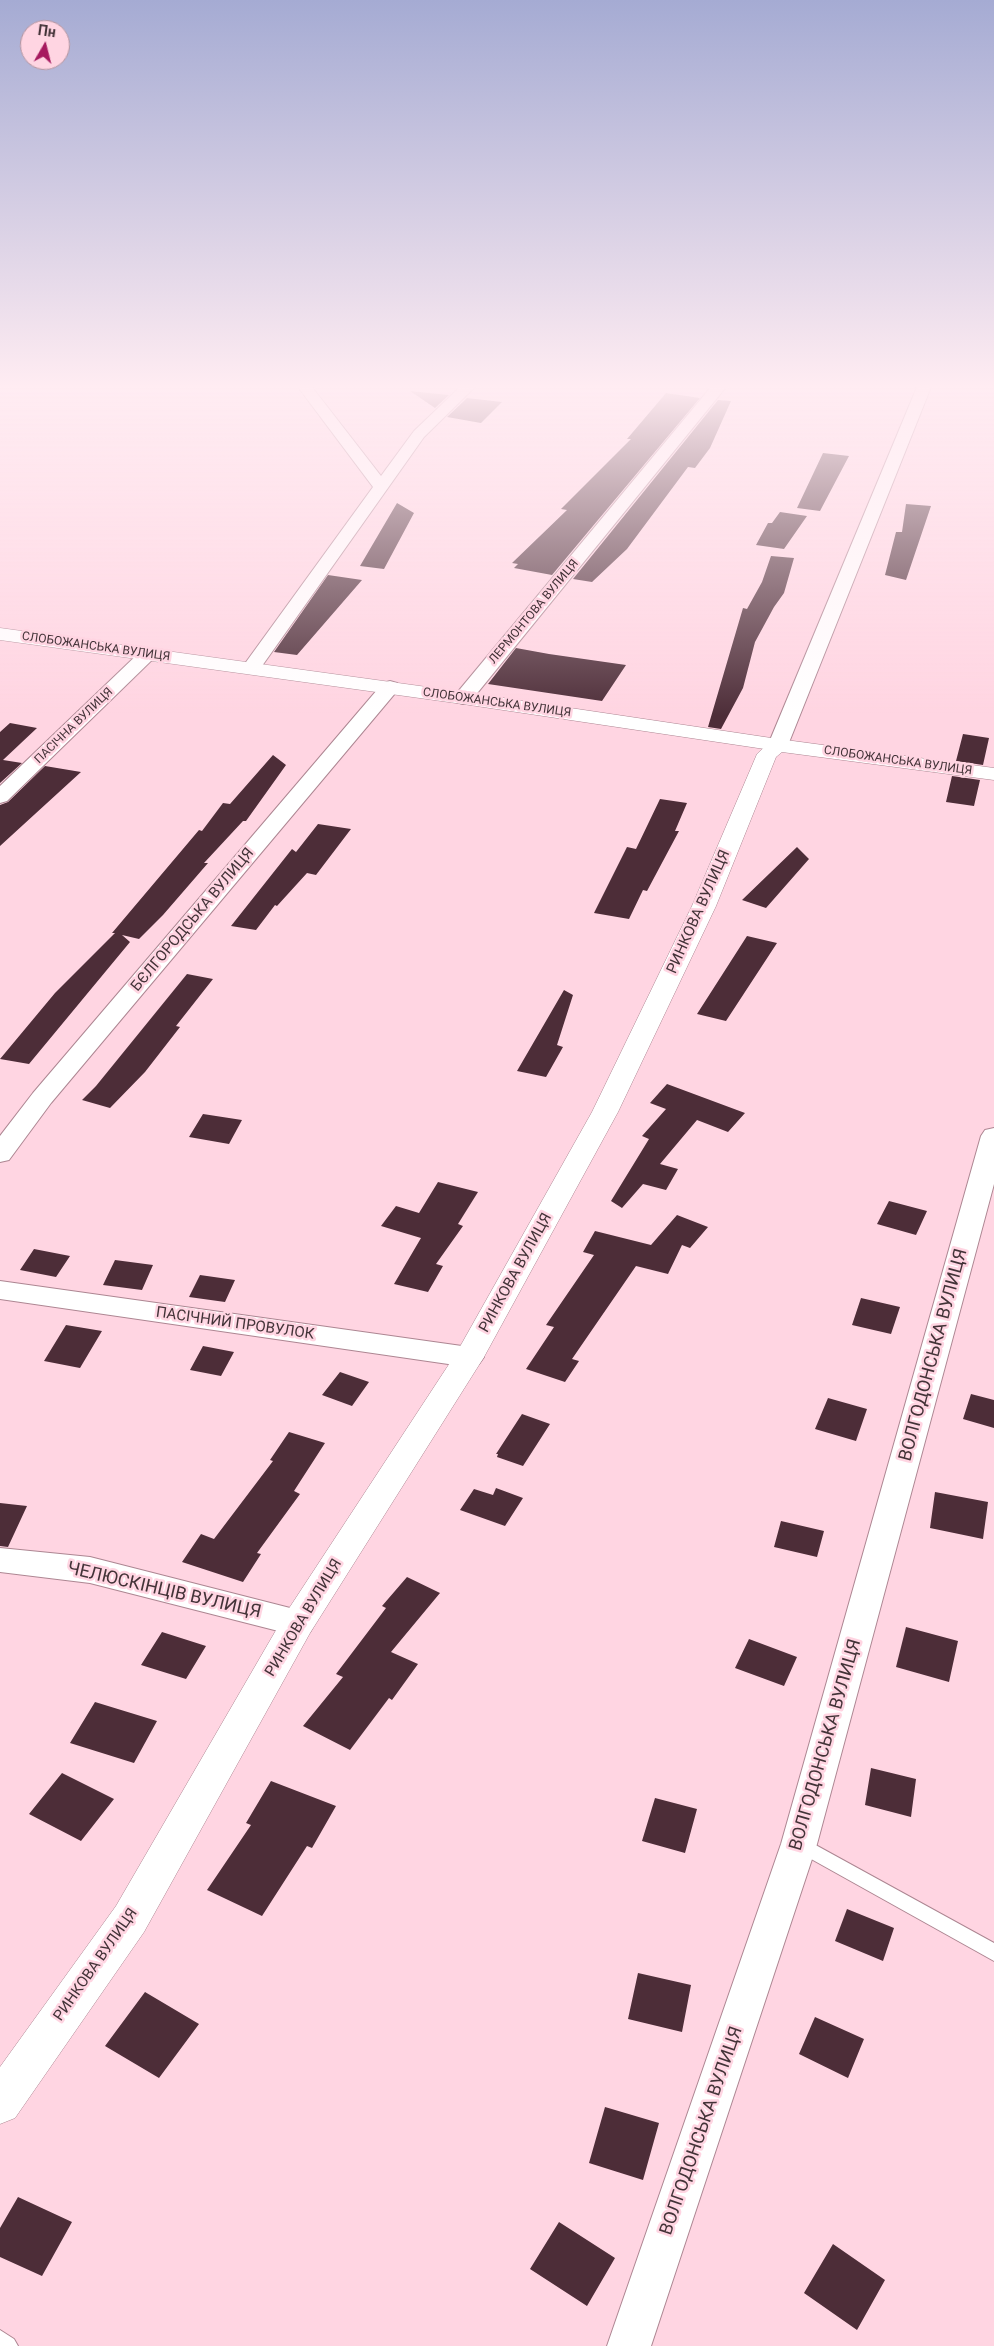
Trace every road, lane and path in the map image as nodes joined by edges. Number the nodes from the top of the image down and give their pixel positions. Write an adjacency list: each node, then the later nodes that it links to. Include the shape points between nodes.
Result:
1 (376, 496): 6 (street)
2 (629, 496): 8 (street, ЛЕРМОНТОВА ВУЛИЦЯ)
3 (879, 496): 9 (street, РИНКОВА ВУЛИЦЯ)
4 (0, 634): 5 (main road, СЛОБОЖАНСЬКА ВУЛИЦЯ)
5 (148, 654): 6 (main road, СЛОБОЖАНСЬКА ВУЛИЦЯ); 11 (street, ПАСІЧНА ВУЛИЦЯ)
6 (250, 669): 7 (main road, СЛОБОЖАНСЬКА ВУЛИЦЯ)
7 (390, 687): 8 (main road, СЛОБОЖАНСЬКА ВУЛИЦЯ); 13 (street, БЄЛГОРОДСЬКА ВУЛИЦЯ, via 42,1098)
8 (463, 698): 9 (main road, СЛОБОЖАНСЬКА ВУЛИЦЯ)
9 (778, 746): 10 (main road, СЛОБОЖАНСЬКА ВУЛИЦЯ); 15 (main road, РИНКОВА ВУЛИЦЯ, via 767,754 759,770 704,906 606,1112)
10 (994, 774)
11 (0, 797)
12 (994, 1136): 18 (street, ВОЛГОДОНСЬКА ВУЛИЦЯ)
13 (0, 1154)
14 (0, 1290): 15 (street, ПАСІЧНИЙ ПРОВУЛОК)
15 (469, 1357): 17 (main road, РИНКОВА ВУЛИЦЯ)
16 (0, 1560): 17 (street, ЧЕЛЮСКІНЦІВ ВУЛИЦЯ, via 90,1570)
17 (298, 1623): 20 (main road, РИНКОВА ВУЛИЦЯ, via 130,1919)
18 (799, 1844): 19 (lane); 23 (street, ВОЛГОДОНСЬКА ВУЛИЦЯ)
19 (994, 1952)
20 (0, 2103)
21 (0, 2341): 22 (lane)
22 (7, 2346)
23 (629, 2346)

